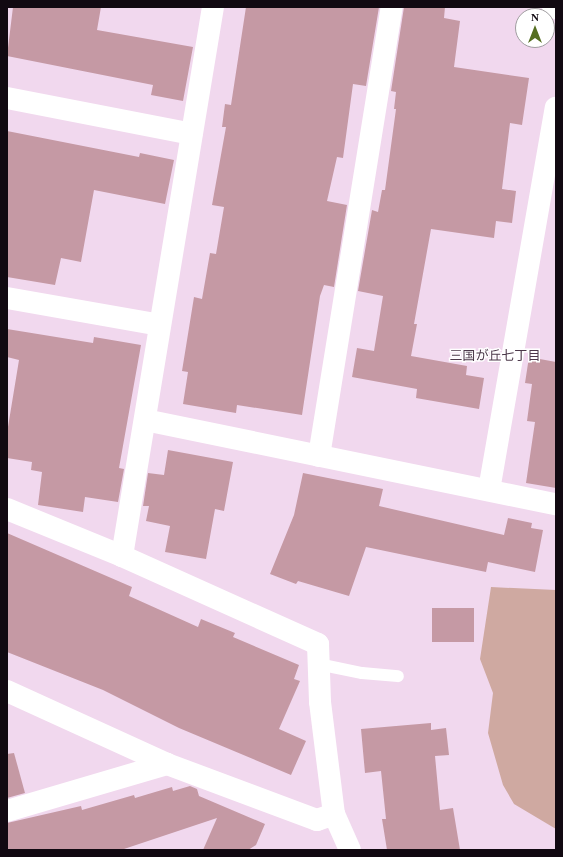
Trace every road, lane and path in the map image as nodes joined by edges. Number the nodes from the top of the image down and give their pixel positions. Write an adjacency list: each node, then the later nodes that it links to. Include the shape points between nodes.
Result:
1 (213, 7): 5 (street)
2 (392, 7): 9 (street)
3 (7, 98): 5 (street)
4 (556, 108): 10 (street)
5 (192, 134): 7 (street)
6 (7, 298): 7 (street)
7 (160, 325): 8 (street)
8 (145, 420): 9 (street); 13 (street)
9 (319, 456): 10 (street)
10 (489, 490): 11 (street)
11 (556, 504)
12 (7, 509): 13 (street)
13 (122, 556): 14 (street, via 318,644)
14 (318, 664): 15 (lane, via 362,673); 19 (street)
15 (398, 676)
16 (7, 691): 17 (street)
17 (167, 764): 18 (street); 19 (street, via 317,820)
18 (7, 811)
19 (334, 814): 20 (street)
20 (350, 850)

